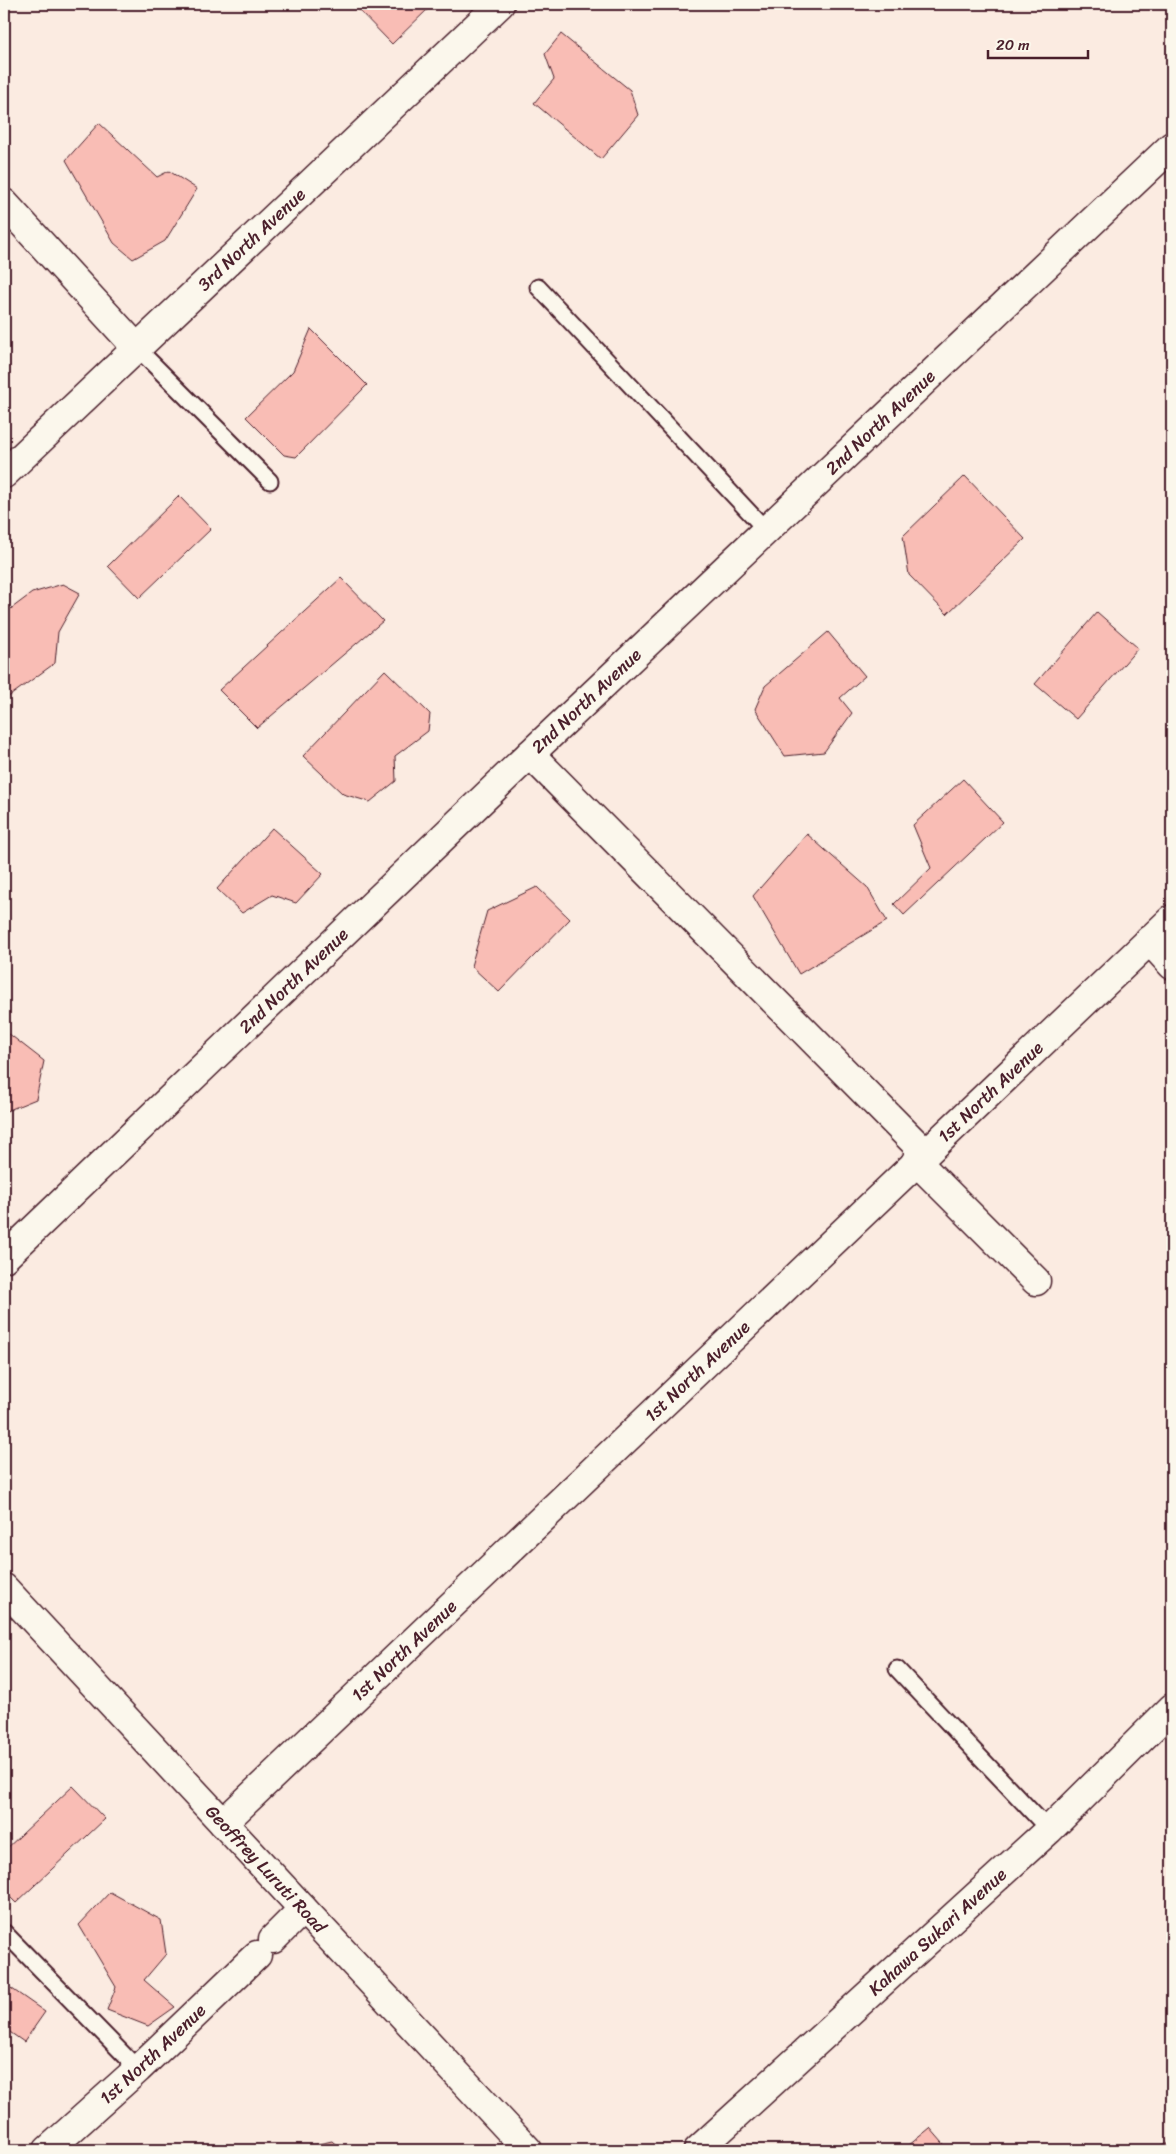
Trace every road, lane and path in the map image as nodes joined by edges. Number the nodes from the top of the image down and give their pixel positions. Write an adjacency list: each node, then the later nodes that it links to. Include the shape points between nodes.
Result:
1 (500, 4): 5 (street, 3rd North Avenue)
2 (1172, 146): 8 (street, 2nd North Avenue)
3 (4, 203): 5 (street)
4 (538, 287): 8 (lane)
5 (136, 347): 6 (street, 3rd North Avenue); 7 (lane)
6 (4, 474)
7 (270, 481)
8 (766, 530): 9 (street, 2nd North Avenue)
9 (530, 754): 13 (street); 14 (street, 2nd North Avenue)
10 (1172, 918): 11 (street, 1st North Avenue)
11 (1149, 940): 12 (street); 13 (street, 1st North Avenue)
12 (1172, 965)
13 (921, 1157): 15 (street); 19 (street, 1st North Avenue)
14 (4, 1258)
15 (1036, 1281)
16 (4, 1588): 19 (street, Geoffrey Luruti Road)
17 (897, 1669): 20 (lane)
18 (1172, 1708): 20 (street, Kahawa Sukari Avenue)
19 (223, 1823): 21 (street, Geoffrey Luruti Road)
20 (1049, 1830): 26 (street, Kahawa Sukari Avenue)
21 (303, 1909): 23 (street, 1st North Avenue); 25 (street, Geoffrey Luruti Road)
22 (4, 1932): 23 (lane)
23 (138, 2069): 24 (street, 1st North Avenue)
24 (48, 2150)
25 (528, 2150)
26 (698, 2150)

